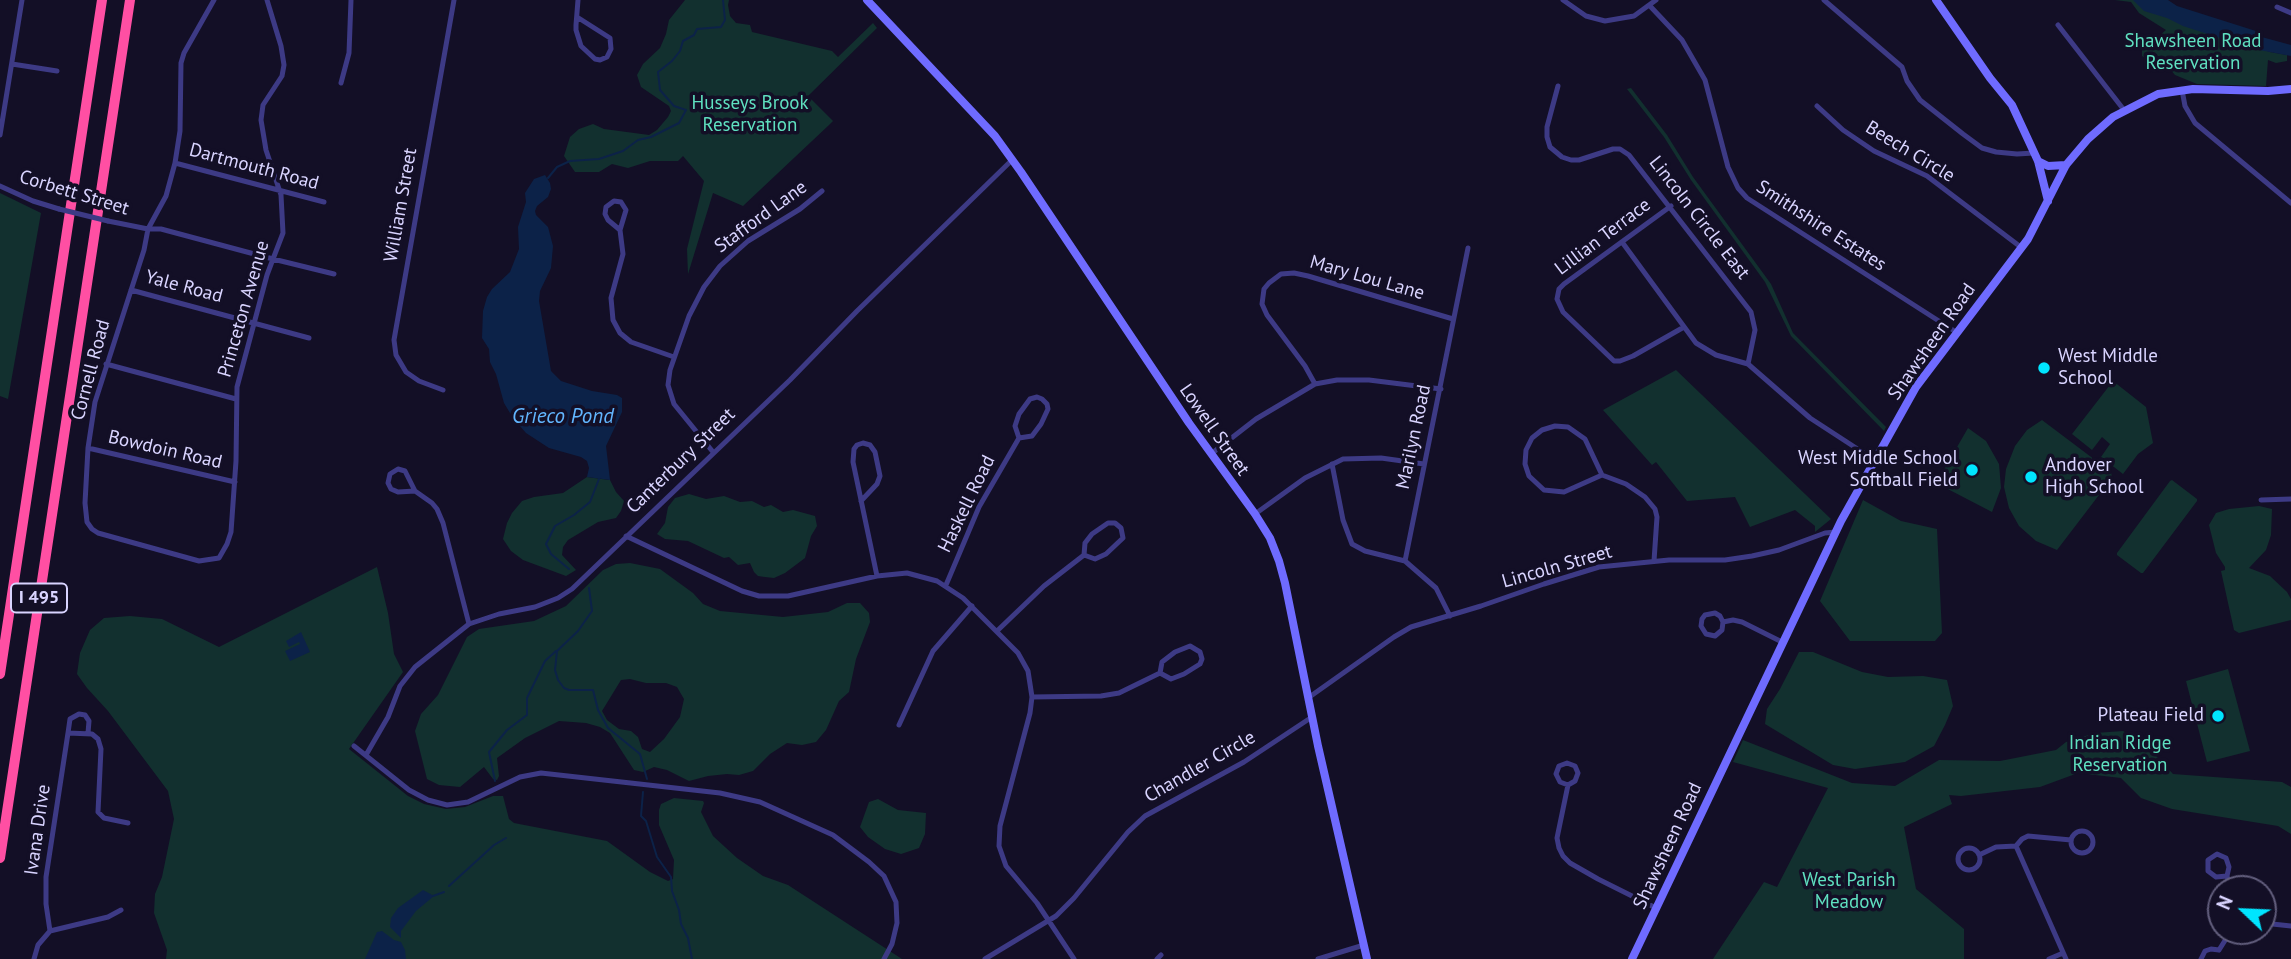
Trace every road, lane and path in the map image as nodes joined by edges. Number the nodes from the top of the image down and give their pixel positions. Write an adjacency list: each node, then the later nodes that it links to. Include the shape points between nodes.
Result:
1 (22, 0): 19 (street)
2 (102, 0): 88 (highway, I 495)
3 (132, 0): 102 (highway, I 495)
4 (214, 0): 30 (street, Corbett Street, via 181,63 182,115)
5 (267, 0): 33 (street, Princeton Avenue, via 284,65 263,105 261,120)
6 (351, 0): 21 (street, via 349,53)
7 (453, 0): 57 (street, William Street, via 394,340 406,372)
8 (578, 0): 17 (street)
9 (867, 0): 29 (main road, Lowell Street, via 995,136)
10 (1563, 0): 14 (street, via 1586,16 1605,21 1625,19)
11 (1656, 0): 14 (street)
12 (1824, 0): 28 (street, via 1902,67 1920,100 1963,134 1982,148)
13 (1937, 0): 28 (main road, via 2012,105)
14 (1650, 5): 50 (street, Smithshire Estates, via 1682,40 1705,80 1725,157 1742,193)
15 (2277, 7): 16 (street)
16 (2291, 13)
17 (577, 17): 17 (street, via 581,46 596,59 607,57 610,38)
18 (2057, 25): 26 (street)
19 (12, 64): 20 (street); 27 (street)
20 (57, 71)
21 (341, 83)
22 (1558, 86): 38 (street, Lincoln Circle East, via 1547,132 1553,151 1576,160 1623,150)
23 (2182, 89): 24 (main road, Shawsheen Road); 26 (main road, Shawsheen Road); 37 (street, via 2195,123)
24 (2291, 89)
25 (1816, 106): 43 (street, Beech Circle, via 1874,151 1927,176)
26 (2124, 110): 31 (main road, Shawsheen Road)
27 (0, 135)
28 (2036, 157): 31 (main road, via 2048,166); 35 (main road)
29 (1012, 160): 61 (street, Canterbury Street); 62 (main road, Lowell Street)
30 (175, 163): 33 (street, Dartmouth Road); 39 (street, Corbett Street, via 166,196)
31 (2066, 164): 35 (main road, Shawsheen Road)
32 (0, 186): 39 (street, Corbett Street, bridge, via 60,209)
33 (280, 190): 36 (street, Dartmouth Road); 44 (street, Princeton Avenue, via 283,233)
34 (822, 191): 52 (street, Stafford Lane, via 748,241 720,266 698,297)
35 (2048, 201): 43 (main road, Shawsheen Road)
36 (324, 202)
37 (2291, 203)
38 (1671, 206): 41 (street, Lillian Terrace); 54 (street, Lincoln Circle East, via 1751,312 1755,330)
39 (148, 229): 44 (street); 46 (street, Cornell Road)
40 (620, 230): 40 (street, via 605,214 614,201 626,210); 52 (street, via 623,254 611,298 613,320 631,342)
41 (1622, 242): 49 (street); 49 (street, Lillian Terrace, via 1559,289 1557,299 1563,312 1620,361)
42 (1468, 248): 47 (street, Marilyn Road)
43 (2022, 248): 50 (main road, Shawsheen Road)
44 (273, 259): 45 (street); 48 (street, Princeton Avenue)
45 (334, 274)
46 (131, 290): 48 (street, Yale Road); 53 (street, Cornell Road)
47 (1453, 319): 55 (street, Mary Lou Lane, via 1308,276 1281,274 1269,283 1262,304); 56 (street, Marilyn Road)
48 (254, 322): 51 (street, Yale Road); 58 (street, Princeton Avenue)
49 (1684, 327): 54 (street, via 1696,343 1716,355)
50 (1956, 332): 63 (main road, Shawsheen Road, via 1912,393)
51 (309, 338)
52 (674, 357): 61 (street, Stafford Lane, via 668,385 674,404)
53 (106, 364): 58 (street); 60 (street, Cornell Road)
54 (1748, 364): 63 (street, via 1810,418)
55 (1315, 384): 56 (street, via 1369,380); 62 (street, via 1256,419)
56 (1441, 389): 65 (street, Marilyn Road)
57 (443, 390)
58 (236, 399): 67 (street, Princeton Avenue)
59 (1019, 438): 59 (street, Haskell Road, via 1015,426 1021,410 1030,399 1042,399 1048,409 1041,424 1032,436); 80 (street, Haskell Road, via 979,507)
60 (88, 448): 67 (street, Bowdoin Road); 75 (street, Cornell Road, via 87,522 98,533 199,561)
61 (713, 452): 74 (street, Canterbury Street)
62 (1211, 454): 72 (main road, Lowell Street)
63 (1876, 461): 73 (main road, Shawsheen Road)
64 (1332, 464): 65 (street, via 1362,458); 72 (street); 77 (street, via 1352,544)
65 (1424, 464): 77 (street, Marilyn Road)
66 (1602, 475): 66 (street, via 1571,490 1551,492 1529,476 1526,450 1542,430 1568,427 1585,439); 78 (street, via 1637,491 1655,509)
67 (235, 482): 75 (street, Princeton Avenue, via 231,532)
68 (415, 491): 68 (street, via 393,490 388,476 405,471); 84 (street, via 432,503 440,516)
69 (2291, 499): 71 (street)
70 (862, 500): 70 (street, via 853,455 863,443 875,452 880,476); 79 (street)
71 (2261, 500)
72 (1255, 514): 90 (main road, Lowell Street, via 1279,561)
73 (1836, 531): 78 (street, Lincoln Street, via 1752,556); 86 (main road, Shawsheen Road)
74 (626, 536): 79 (street, via 759,596 788,596); 84 (street, Canterbury Street, via 558,598)
75 (223, 553)
76 (1084, 555): 76 (street, via 1086,541 1099,528 1110,523 1121,528 1123,538 1106,554 1095,559); 85 (street)
77 (1405, 561): 82 (street, via 1436,588)
78 (1654, 561): 82 (street, Lincoln Street, via 1599,567)
79 (877, 576): 80 (street, via 911,574)
80 (946, 585): 81 (street)
81 (972, 606): 85 (street); 92 (street, via 934,648)
82 (1450, 616): 90 (street, Lincoln Street, via 1411,627)
83 (1723, 622): 83 (street, via 1715,636 1701,628 1702,619 1710,613); 86 (street, via 1737,621)
84 (469, 624): 96 (street, Canterbury Street, via 415,667 400,685)
85 (997, 631): 89 (street, via 1025,665)
86 (1782, 642): 104 (main road, Shawsheen Road)
87 (1160, 673): 87 (street, via 1174,679 1196,667 1200,651 1190,646 1175,652 1162,662); 89 (street, via 1119,693)
88 (0, 674)
89 (1032, 697): 106 (street, via 998,841 1006,866)
90 (1308, 698): 91 (main road, Lowell Street)
91 (1312, 717): 106 (street, Chandler Circle, via 1244,762 1145,816); 108 (main road, Lowell Street)
92 (899, 725)
93 (68, 733): 94 (street); 94 (street, via 70,719 79,713 88,719); 107 (street, Ivana Drive, via 46,877)
94 (88, 733): 98 (street, via 96,736 101,746 98,812 104,818)
95 (354, 746): 96 (street)
96 (366, 755): 112 (street, via 419,796 447,804 468,802 520,777 541,773 720,793 760,802 833,835 884,876 895,902 897,923)
97 (1568, 785): 97 (street, via 1556,775 1559,766 1567,762 1578,774); 104 (street, via 1558,838 1563,856)
98 (128, 823)
99 (2071, 840): 99 (street, via 2082,831 2093,842 2089,850 2080,853); 100 (street, via 2028,836)
100 (2016, 846): 101 (street, via 1996,847); 110 (street)
101 (1979, 855): 101 (street, via 1974,869 1964,870 1959,864 1963,849 1973,849)
102 (0, 858)
103 (2227, 876): 103 (street, via 2216,877 2208,871 2208,860 2217,854 2226,858)
104 (1656, 908): 117 (main road, Shawsheen Road)
105 (121, 910): 107 (street)
106 (1049, 921): 113 (street, Chandler Circle); 114 (street)
107 (50, 931): 111 (street)
108 (1364, 945): 115 (street); 116 (main road, Lowell Street)
109 (2224, 945): 119 (street, via 2220,953 2211,949)
110 (2064, 956): 118 (street)
111 (34, 959)
112 (884, 959)
113 (985, 959)
114 (1074, 959)
115 (1318, 959)
116 (1367, 959)
117 (1632, 959)
118 (2049, 959)
119 (2201, 959)

